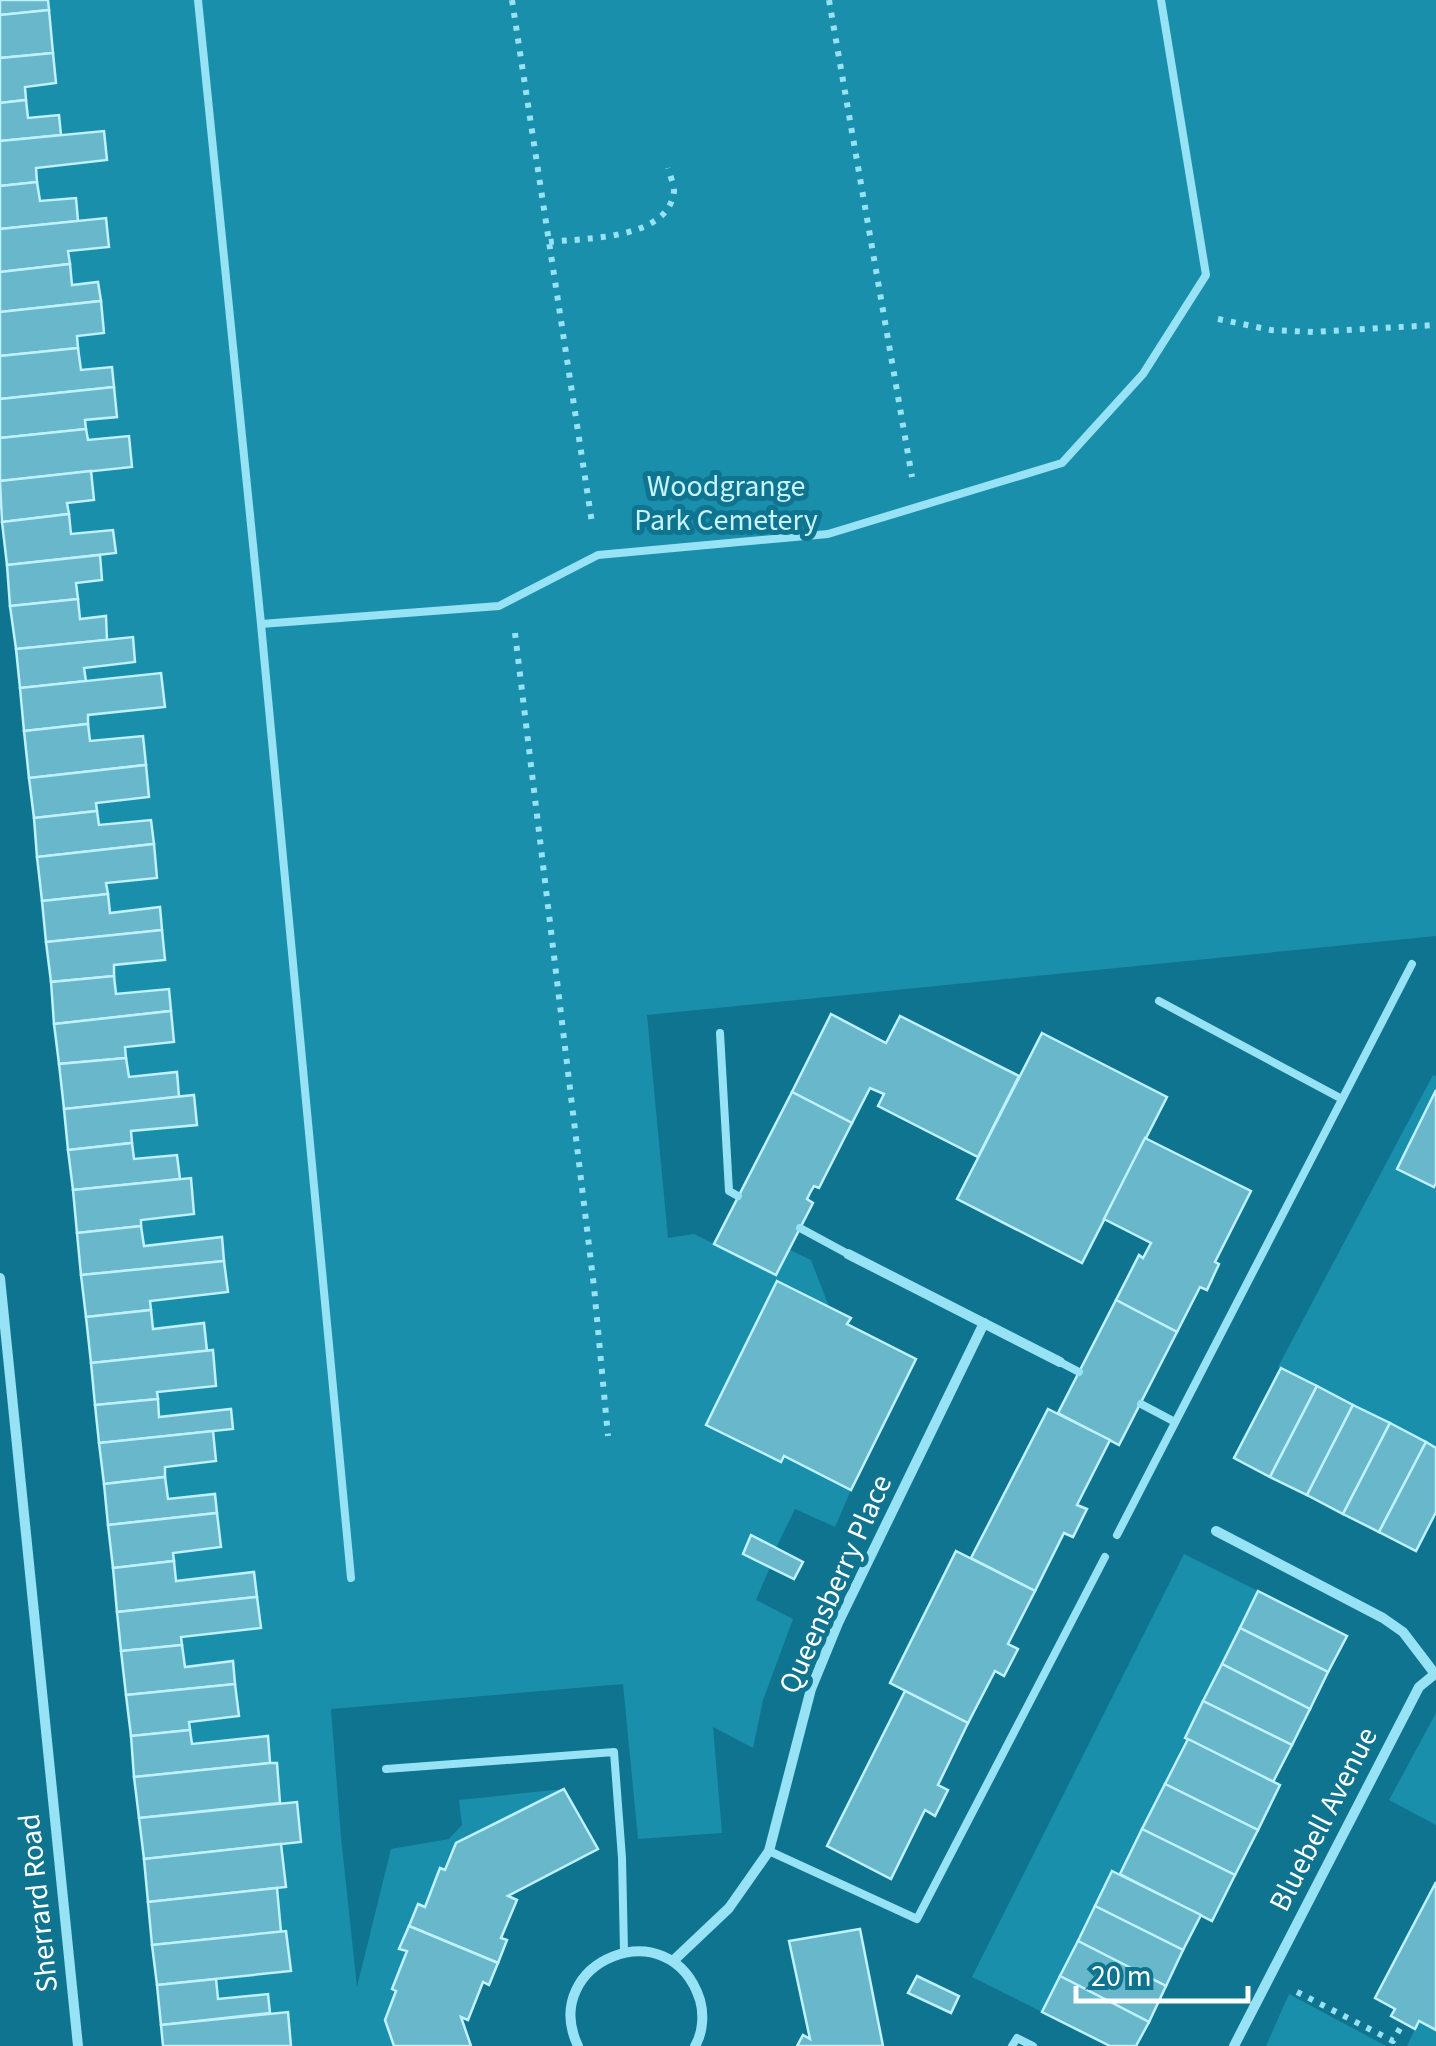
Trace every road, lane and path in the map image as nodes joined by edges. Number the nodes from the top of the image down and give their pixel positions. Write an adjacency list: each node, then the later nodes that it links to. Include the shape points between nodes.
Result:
1 (198, 0): 12 (lane)
2 (512, 0): 6 (path)
3 (829, 0): 9 (path)
4 (1161, 0): 7 (lane, via 1206,275)
5 (668, 168): 6 (path, via 674,191 664,216 634,232)
6 (549, 242): 10 (path)
7 (1182, 312): 8 (path, via 1298,332); 9 (lane, via 1143,374 1062,463)
8 (1436, 325)
9 (918, 507): 10 (lane, via 828,534)
10 (598, 555): 11 (lane)
11 (511, 599): 12 (lane, via 499,606); 26 (path)
12 (260, 624): 30 (lane)
13 (1412, 964): 16 (lane)
14 (1159, 1001): 16 (lane)
15 (720, 1033): 17 (lane, via 730,1191)
16 (1342, 1099): 25 (lane)
17 (738, 1196)
18 (800, 1228): 19 (lane)
19 (848, 1254): 21 (street)
20 (0, 1278): 38 (street, Sherrard Road)
21 (984, 1323): 22 (street); 33 (street, Queensberry Place, via 811,1689)
22 (1060, 1362): 23 (lane)
23 (1079, 1372)
24 (1141, 1404): 25 (lane)
25 (1175, 1422): 28 (lane)
26 (608, 1436)
27 (1216, 1531): 31 (street, Bluebell Avenue, via 1383,1618 1404,1632)
28 (1117, 1535)
29 (1106, 1557): 33 (lane, via 918,1919)
30 (350, 1578)
31 (1436, 1673): 36 (street, Bluebell Avenue, via 1419,1687)
32 (386, 1769): 34 (lane, via 614,1752)
33 (769, 1850): 35 (street, Queensberry Place, via 729,1908)
34 (624, 1951): 35 (street, via 650,1951); 39 (street, via 599,1961 580,1980 570,2006)
35 (673, 1961): 40 (street, via 694,1982 703,2011)
36 (1269, 1978): 37 (path, via 1393,2041); 43 (street, Bluebell Avenue)
37 (1403, 2023)
38 (78, 2046)
39 (578, 2046)
40 (695, 2046)
41 (1012, 2046): 42 (lane, via 1016,2038)
42 (1033, 2046)
43 (1234, 2046)

